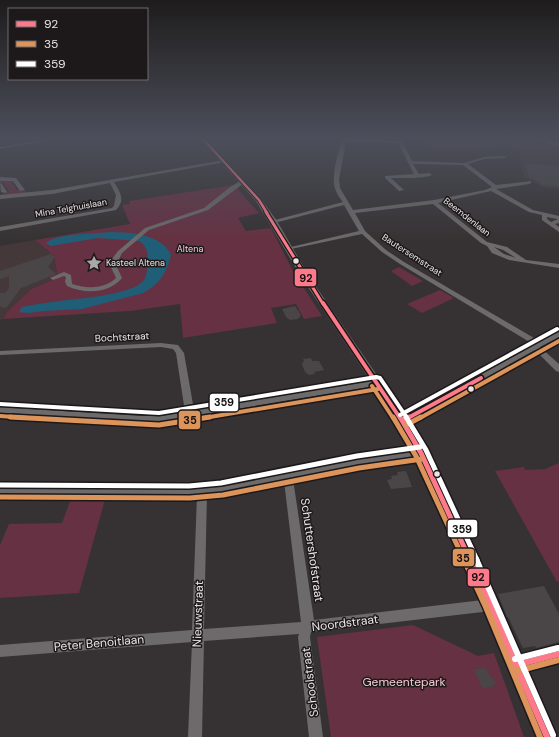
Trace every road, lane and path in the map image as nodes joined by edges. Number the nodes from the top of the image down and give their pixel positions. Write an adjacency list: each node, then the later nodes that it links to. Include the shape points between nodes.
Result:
1 (157, 173): 8 (street)
2 (235, 173): 9 (street)
3 (337, 173): 18 (street, Bautersemstraat, via 337,188)
4 (475, 173): 12 (street)
5 (429, 175): 6 (street)
6 (417, 176): 14 (street, via 392,182)
7 (0, 179): 13 (street, via 14,179)
8 (111, 182): 16 (street, via 52,192); 25 (street, Mina Telghuislaan, via 119,195 118,206 114,209)
9 (242, 182): 30 (street, via 206,209 147,230 114,259 113,265 119,278 110,286 81,289 69,285 69,276 64,274); 35 (street, via 259,200 306,278)
10 (529, 182): 12 (street)
11 (0, 185): 15 (street)
12 (493, 188): 17 (street); 20 (street, via 526,209)
13 (22, 190)
14 (401, 190)
15 (4, 192)
16 (0, 197)
17 (434, 202): 19 (street); 29 (street, Beemdenlaan, via 476,238 508,258)
18 (345, 203): 19 (street, Bautersemstraat); 22 (street)
19 (351, 212): 27 (street, Bautersemstraat)
20 (545, 216): 21 (street); 24 (street, via 544,219)
21 (559, 218)
22 (278, 220)
23 (559, 221): 24 (street)
24 (550, 224): 26 (street)
25 (0, 229)
26 (559, 230)
27 (363, 232): 28 (street); 32 (street, Bautersemstraat, via 390,255)
28 (294, 248)
29 (559, 266)
30 (53, 278)
31 (559, 334): 32 (street)
32 (537, 345): 34 (street, Bautersemstraat); 38 (street)
33 (0, 354): 37 (street, Bochtstraat, via 162,345 175,348 180,353)
34 (559, 369)
35 (377, 383): 37 (street); 38 (street)
36 (0, 410): 37 (street, via 142,420)
37 (190, 414)
38 (403, 420): 39 (street)
39 (421, 453): 40 (street); 43 (street)
40 (288, 476): 42 (street); 44 (street, Schuttershofstraat)
41 (0, 491): 42 (street)
42 (202, 491): 45 (street, Nieuwstraat)
43 (491, 605): 44 (street, Noordstraat); 48 (street)
44 (307, 627): 45 (street, Noordstraat); 50 (street, Schoolstraat, via 304,637)
45 (198, 637): 46 (street, Peter Benoitlaan); 49 (street, Nieuwstraat)
46 (0, 651)
47 (559, 654): 48 (street)
48 (516, 665): 51 (street)
49 (195, 737)
50 (316, 737)
51 (547, 737)

